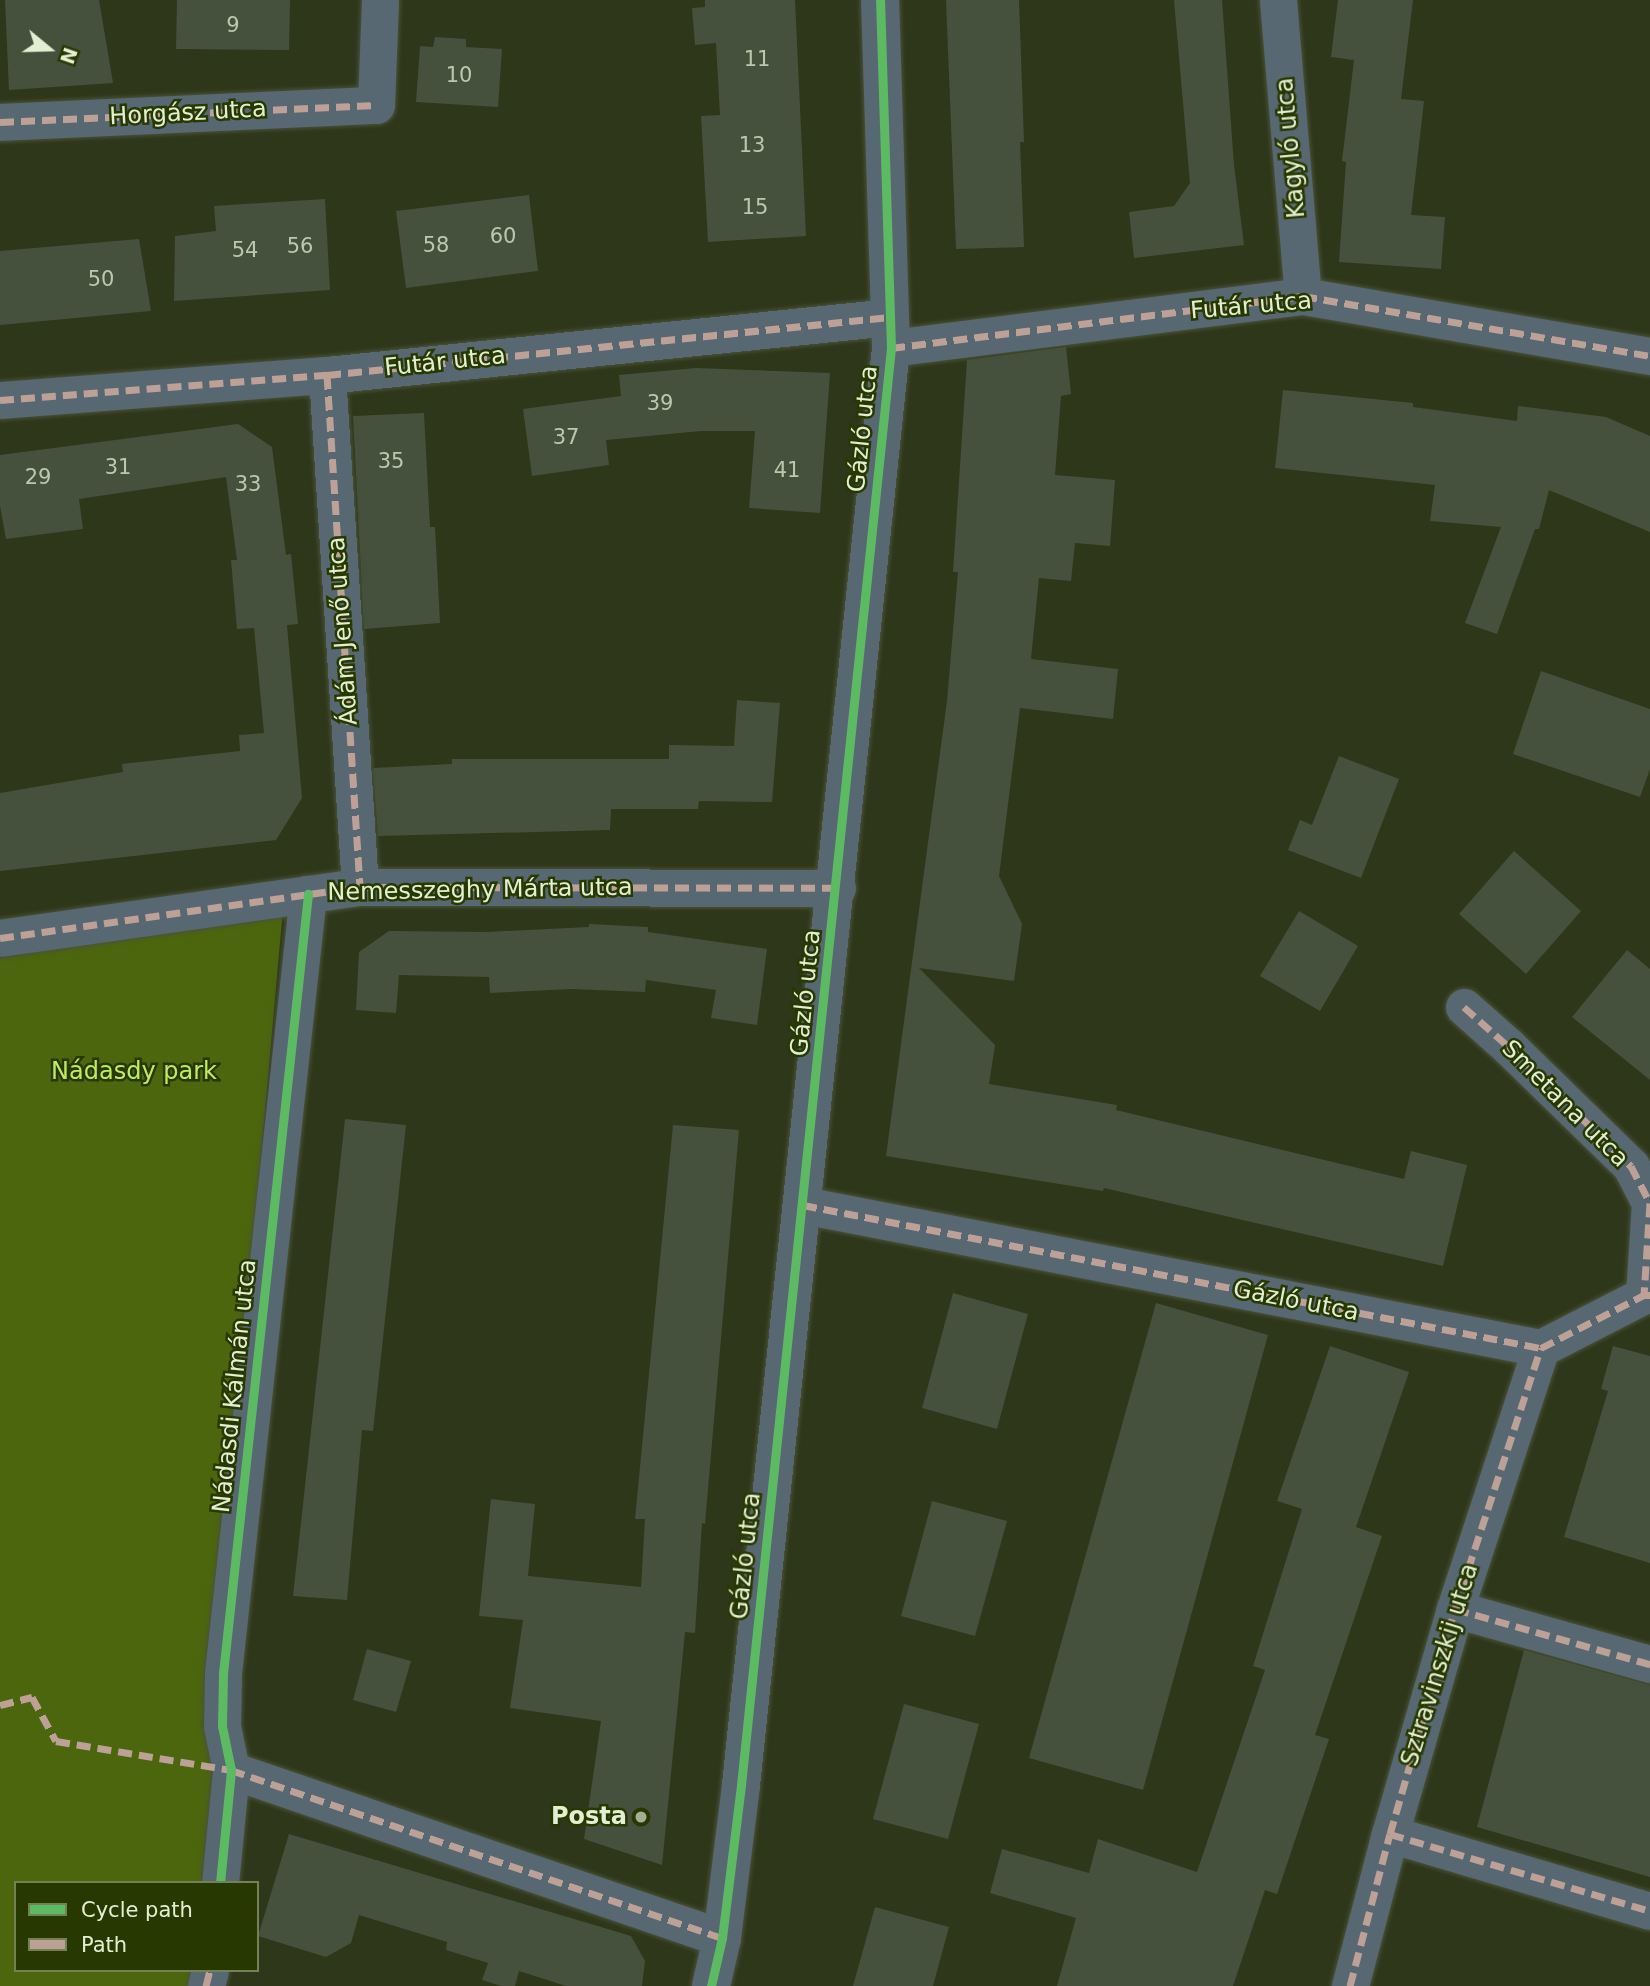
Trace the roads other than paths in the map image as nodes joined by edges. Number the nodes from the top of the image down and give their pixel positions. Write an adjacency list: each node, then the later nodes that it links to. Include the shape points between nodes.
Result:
1 (380, 0): 4 (street, Horgász utca, via 376,105)
2 (880, 0): 6 (street, Gázló utca)
3 (1279, 0): 5 (street, Kagyló utca)
4 (0, 122)
5 (1303, 296): 6 (street, Futár utca); 7 (street, Futár utca)
6 (890, 332): 8 (street, Futár utca); 11 (street, Gázló utca)
7 (1650, 356)
8 (327, 374): 9 (street, Futár utca); 10 (street, Ádám Jenő utca)
9 (0, 400)
10 (360, 887): 11 (street, Nemesszeghy Márta utca); 12 (street, Nemesszeghy Márta utca)
11 (837, 888): 15 (street, Gázló utca)
12 (307, 894): 13 (street, Nemesszeghy Márta utca); 20 (street, Nádasdi Kálmán utca, via 223,1673 222,1726)
13 (0, 938)
14 (1464, 1007): 16 (street, Smetana utca, via 1631,1166 1650,1203)
15 (803, 1205): 17 (street, Gázló utca); 24 (street, Gázló utca)
16 (1647, 1295): 17 (street, Smetana utca)
17 (1541, 1348): 18 (street, Sztravinszkij utca)
18 (1455, 1609): 19 (street); 21 (street, Sztravinszkij utca)
19 (1650, 1664)
20 (231, 1770): 22 (street, Nádasdi Kálmán utca); 24 (street)
21 (1390, 1834): 23 (street); 26 (street, Sztravinszkij utca)
22 (220, 1881)
23 (1650, 1911)
24 (722, 1938): 25 (street, Gázló utca)
25 (711, 1986)
26 (1350, 1986)

